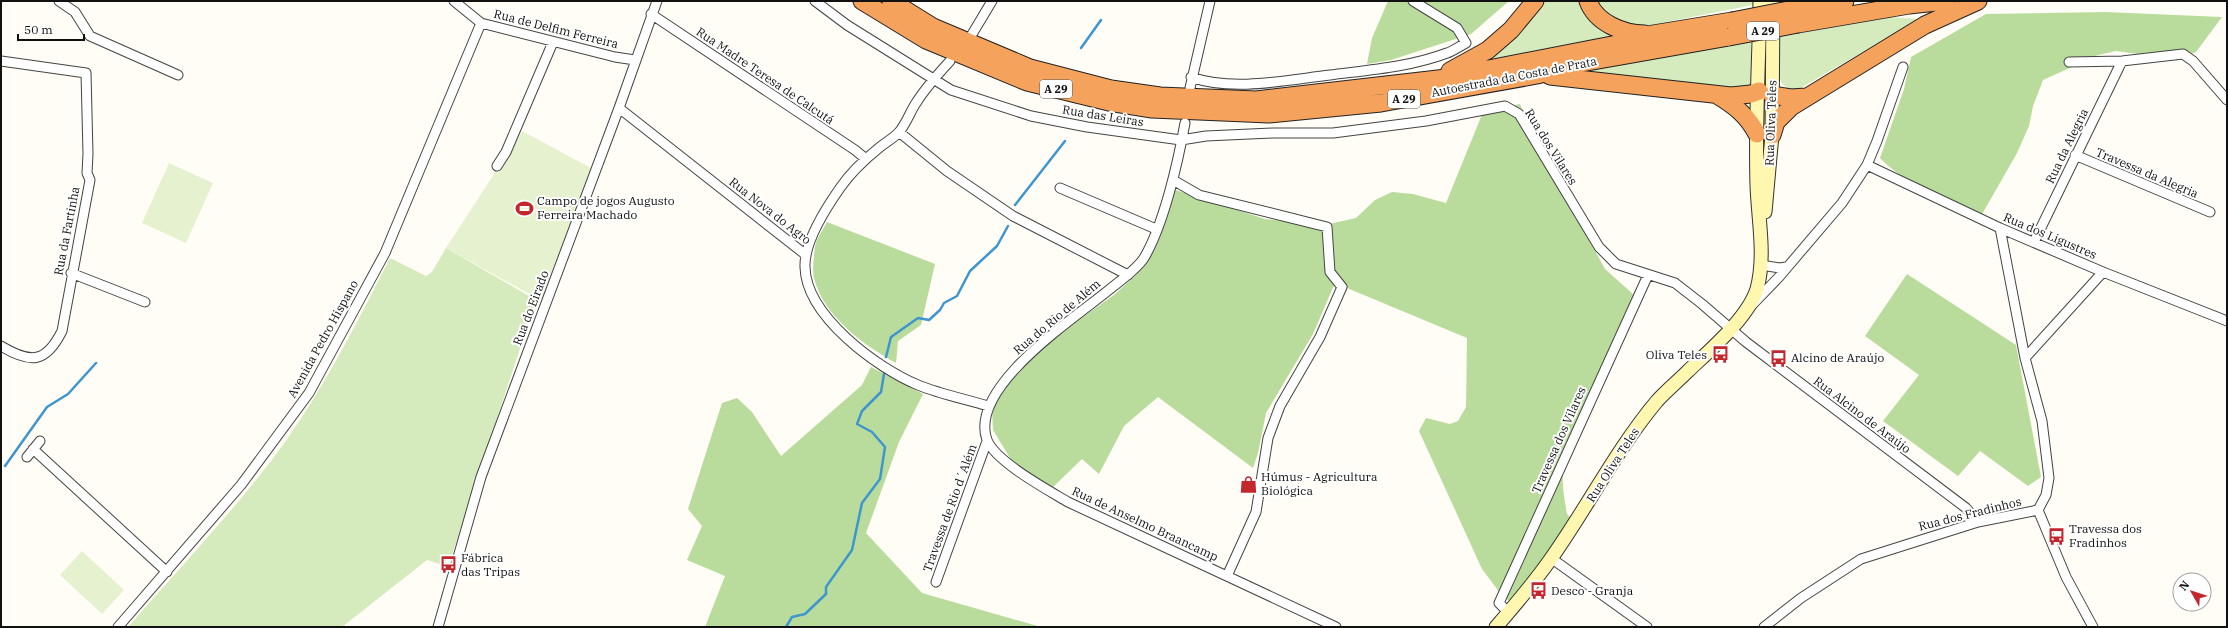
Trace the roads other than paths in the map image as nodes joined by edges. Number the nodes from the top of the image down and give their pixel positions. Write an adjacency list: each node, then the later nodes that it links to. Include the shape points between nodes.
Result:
1 (59, 1): 30 (street, via 75,12 90,36)
2 (454, 1): 19 (street, Rua de Delfim Ferreira)
3 (657, 1): 17 (street, Rua do Eirado)
4 (815, 1): 34 (street, Rua das Leiras, via 847,25)
5 (862, 1): 31 (highway, Autoestrada da Costa de Prata / A 29, via 926,40 1027,82 1109,102 1152,109 1269,114 1381,103)
6 (890, 1): 33 (highway, Autoestrada da Costa de Prata / A 29, via 933,27 1030,68 1111,89 1160,96 1256,100)
7 (992, 1): 22 (street)
8 (1210, 1): 32 (street)
9 (1413, 1): 32 (street, via 1457,28 1466,43 1447,53 1391,67 1272,82 1224,84 1205,82)
10 (1535, 1): 33 (highway, via 1511,30 1488,50)
11 (1588, 1): 21 (highway, via 1602,19 1618,29 1634,34)
12 (1760, 1): 36 (main road, Rua Oliva Teles, via 1759,68)
13 (1773, 1): 36 (main road, Rua Oliva Teles, via 1773,66)
14 (1846, 1): 18 (highway, Autoestrada da Costa de Prata / A 29)
15 (1946, 1): 18 (highway, Autoestrada da Costa de Prata / A 29)
16 (1978, 1): 38 (highway, via 1925,25)
17 (651, 14): 24 (street, Rua do Eirado); 46 (street, Rua Madre Teresa de Calcutá)
18 (1798, 16): 20 (highway, Autoestrada da Costa de Prata / A 29, bridge)
19 (481, 23): 23 (street, Rua de Delfim Ferreira); 74 (street, Avenida Pedro Hispano, via 385,253 309,393 241,485)
20 (1730, 29): 21 (highway, Autoestrada da Costa de Prata / A 29); 31 (highway, Autoestrada da Costa de Prata / A 29)
21 (1653, 34): 33 (highway, Autoestrada da Costa de Prata / A 29, via 1622,43)
22 (972, 36)
23 (553, 42): 24 (street, Rua de Delfim Ferreira); 48 (street)
24 (635, 60): 40 (street, Rua do Eirado)
25 (1, 61): 59 (street, Rua da Fartinha, via 86,73 87,173 90,180)
26 (950, 61): 34 (street, Rua Nova do Agro)
27 (2122, 61): 28 (street); 39 (street, via 2183,54 2193,61); 45 (street, Rua da Alegria)
28 (2069, 62)
29 (1903, 67): 47 (street, Rua Oliva Teles)
30 (178, 75)
31 (1537, 75): 37 (highway)
32 (1192, 77): 35 (street)
33 (1438, 79)
34 (933, 80): 42 (street, Rua Nova do Agro); 44 (street, Rua das Leiras, via 950,90 1031,116 1087,127)
35 (1190, 88)
36 (1765, 90): 37 (highway, via 1730,96); 38 (highway, via 1791,98); 43 (main road, Rua Oliva Teles)
37 (1715, 94): 43 (highway, via 1740,109)
38 (1808, 96): 43 (highway, via 1791,107)
39 (2227, 100)
40 (619, 108): 55 (street, Rua Nova do Agro); 79 (street, Rua do Eirado, via 481,477)
41 (1184, 123): 44 (street, Rua do Rio de Além)
42 (899, 132): 46 (street, Rua Nova do Agro); 60 (street, via 947,171 1013,216)
43 (1764, 135): 56 (main road, Rua Oliva Teles, via 1757,186)
44 (1181, 140): 49 (street, Rua do Rio de Além); 61 (street, Rua dos Vilares, via 1266,133 1333,133 1426,121 1505,106 1519,114 1599,248 1616,264)
45 (2075, 155): 51 (street, Travessa da Alegria); 54 (street, Rua da Alegria)
46 (866, 159): 55 (street, Rua Nova do Agro, via 840,188 816,227)
47 (1867, 165): 52 (street, Rua dos Ligustres); 57 (street, Rua Oliva Teles, via 1842,203)
48 (498, 166)
49 (1173, 180): 53 (street, Rua do Rio de Além); 75 (street, via 1199,196 1327,227 1330,272 1342,287 1320,337 1278,412 1268,438 1256,512)
50 (1060, 188): 53 (street)
51 (2210, 212)
52 (2000, 228): 54 (street, Rua dos Ligustres); 67 (street, Rua dos Fradinhos)
53 (1156, 229): 60 (street, Rua do Rio de Além, via 1143,259)
54 (2034, 242): 58 (street, Rua dos Ligustres)
55 (806, 255): 68 (street, via 805,268 813,295 822,312 846,338 885,367 918,384)
56 (1761, 269): 57 (street, via 1772,276); 63 (main road, Rua Oliva Teles, via 1756,291)
57 (1783, 270): 63 (street, Rua Oliva Teles)
58 (2103, 272): 64 (street, Rua dos Ligustres); 67 (street)
59 (71, 273): 62 (street); 66 (street, Rua da Fartinha, via 62,331 55,346 46,355 36,358 20,356)
60 (1128, 274): 68 (street, Rua do Rio de Além, via 1027,356 999,386)
61 (1648, 275): 65 (street, Rua dos Vilares, via 1675,283); 77 (street, Travessa dos Vilares, via 1499,603)
62 (145, 302)
63 (1743, 314): 65 (main road, Rua Oliva Teles)
64 (2227, 321)
65 (1731, 327): 72 (street, Rua Alcino de Araújo, via 1746,342 1966,508); 73 (main road, Rua Oliva Teles, via 1658,400)
66 (1, 346)
67 (2025, 358): 71 (street, Rua dos Fradinhos, via 2042,421 2049,478 2046,494)
68 (988, 406): 70 (street, via 985,426)
69 (40, 441): 74 (street, via 30,453)
70 (988, 441): 75 (street, Rua de Anselmo Braancamp, via 1001,458 1068,502); 76 (street, Travessa de Rio d´Além)
71 (2038, 510): 72 (street, Rua dos Fradinhos); 84 (street, via 2066,577)
72 (1978, 522): 83 (street, Rua dos Fradinhos, via 1861,559 1801,598)
73 (1551, 558): 77 (main road, Rua Oliva Teles); 82 (street)
74 (166, 572): 78 (street, Avenida Pedro Hispano)
75 (1227, 576): 80 (street, Rua de Anselmo Braancamp)
76 (936, 582)
77 (1509, 613): 81 (main road, Rua Oliva Teles)
78 (118, 627)
79 (438, 627)
80 (1336, 627)
81 (1496, 627)
82 (1647, 627)
83 (1764, 627)
84 (2093, 627)

